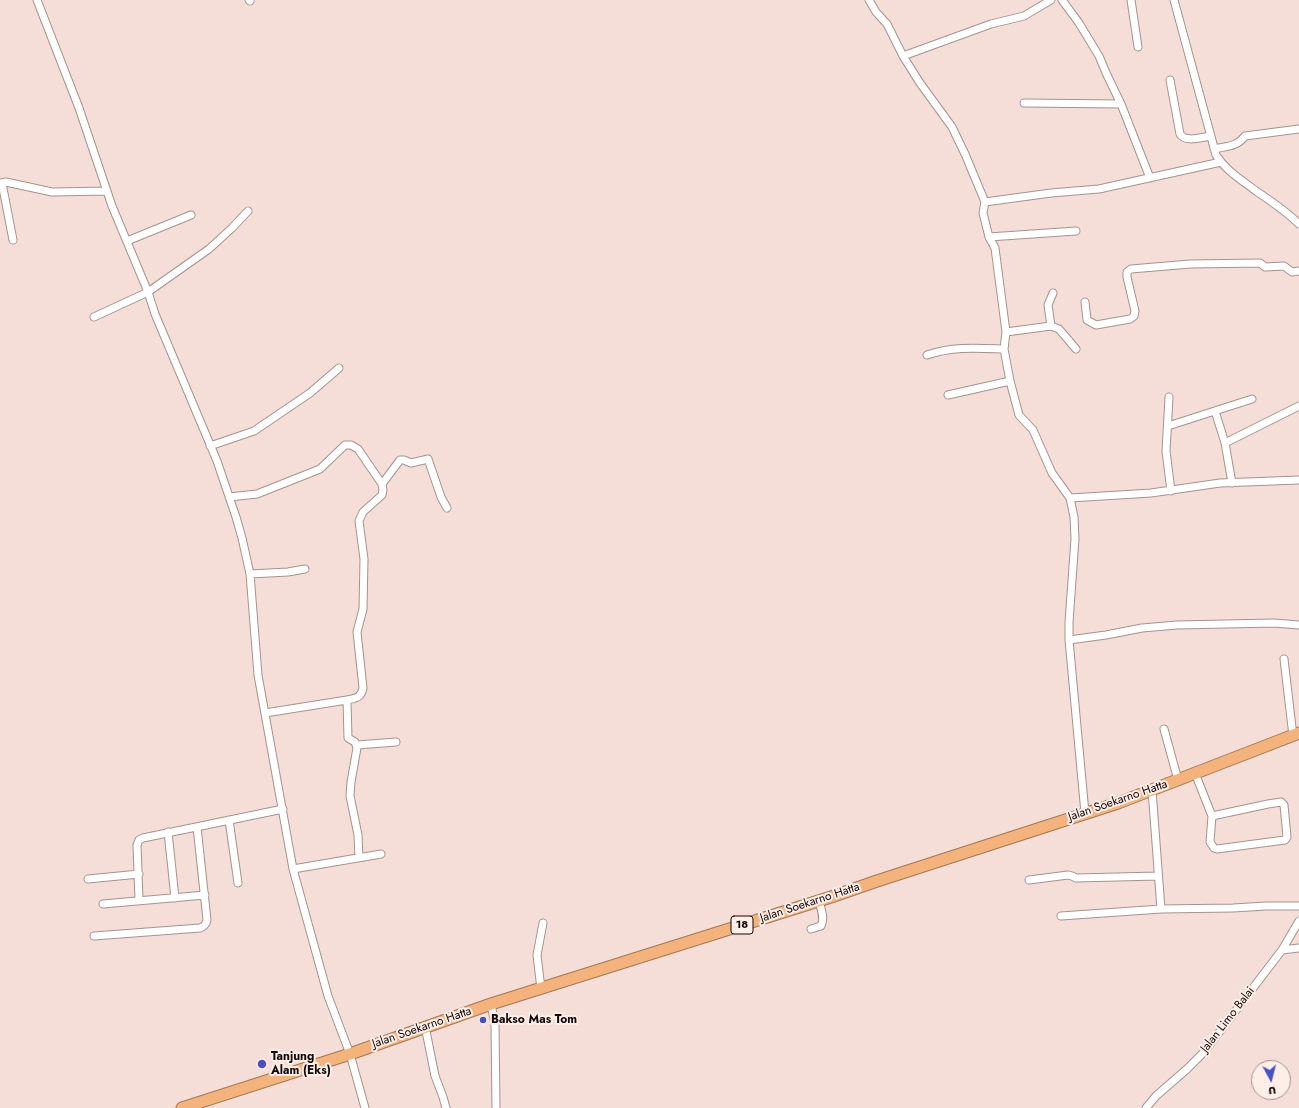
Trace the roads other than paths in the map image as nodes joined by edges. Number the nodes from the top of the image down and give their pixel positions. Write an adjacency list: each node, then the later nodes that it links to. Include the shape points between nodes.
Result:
1 (37, 0): 18 (street, via 79,108)
2 (869, 0): 8 (street, via 887,24)
3 (1051, 0): 8 (street, via 1024,16 991,24)
4 (1062, 0): 11 (street, via 1080,23 1099,56)
5 (1131, 0): 7 (street)
6 (1174, 0): 13 (street)
7 (1138, 47)
8 (903, 56): 19 (street, via 952,127)
9 (1170, 80): 13 (street, via 1182,137 1187,139)
10 (1024, 103): 11 (street)
11 (1121, 104): 16 (street)
12 (1299, 129): 14 (street, via 1245,136 1241,142 1234,145)
13 (1210, 136): 14 (street)
14 (1214, 149): 15 (street)
15 (1221, 162): 16 (street); 22 (street, via 1238,178 1286,211)
16 (1150, 178): 19 (street, via 1099,189)
17 (1, 183): 18 (street, via 52,192); 25 (street)
18 (107, 191): 26 (street)
19 (985, 202): 24 (street, via 983,214)
20 (248, 211): 28 (street, via 208,249)
21 (191, 215): 26 (street)
22 (1299, 224)
23 (1076, 231): 24 (street)
24 (989, 237): 33 (street, via 995,248)
25 (13, 240)
26 (127, 241): 28 (street)
27 (1299, 271): 30 (street, via 1292,272 1284,266 1265,267 1260,263 1190,264 1131,269 1127,272 1127,277 1135,311 1130,319 1096,325 1087,320)
28 (148, 292): 31 (street); 46 (street)
29 (1053, 293): 32 (street, via 1048,305)
30 (1085, 302)
31 (94, 317)
32 (1051, 326): 33 (street); 35 (street, via 1059,330)
33 (1006, 332): 34 (street)
34 (1004, 349): 36 (street, via 957,348); 38 (street)
35 (1076, 350)
36 (927, 355)
37 (340, 368): 46 (street, via 310,393 254,431)
38 (1010, 380): 39 (street); 52 (street, via 1020,415 1033,430 1052,473)
39 (948, 395)
40 (1169, 397): 44 (street)
41 (1252, 399): 43 (street)
42 (1299, 406): 45 (street)
43 (1215, 411): 44 (street); 45 (street)
44 (1168, 426): 50 (street, via 1166,451)
45 (1225, 443): 48 (street)
46 (210, 446): 51 (street)
47 (1299, 480): 48 (street)
48 (1232, 483): 50 (street)
49 (382, 484): 51 (street, via 358,450 350,445 345,446 320,469 257,494); 53 (street, via 400,460 411,463 428,459 442,501); 59 (street, via 382,495 363,512 359,521 364,559 363,609 357,632 363,688 359,697)
50 (1171, 491): 52 (street)
51 (229, 497): 55 (street)
52 (1070, 498): 57 (street, via 1075,519 1075,539)
53 (447, 508)
54 (305, 569): 55 (street)
55 (250, 574): 60 (street, via 258,675)
56 (1299, 625): 57 (street, via 1177,625)
57 (1069, 640): 69 (street)
58 (1284, 658): 62 (street)
59 (347, 700): 60 (street); 64 (street, via 348,738)
60 (265, 713): 68 (street)
61 (1164, 728): 66 (street)
62 (1296, 735): 65 (highway, Jalan Soekarno Hatta / 18)
63 (396, 742): 64 (street)
64 (357, 745): 75 (street, via 350,796 358,835)
65 (1195, 773): 66 (highway, Jalan Soekarno Hatta / 18); 70 (street)
66 (1178, 780): 67 (highway, Jalan Soekarno Hatta / 18)
67 (1152, 790): 69 (highway, Jalan Soekarno Hatta / 18); 78 (street)
68 (283, 809): 71 (street); 76 (street)
69 (1085, 813): 85 (highway, Jalan Soekarno Hatta / 18)
70 (1212, 816): 70 (street, via 1210,842 1214,848 1285,840 1287,837 1284,805 1281,802)
71 (230, 820): 72 (street); 81 (street)
72 (197, 827): 73 (street); 82 (street)
73 (168, 832): 77 (street, via 139,840); 83 (street)
74 (381, 854): 75 (street)
75 (359, 858): 76 (street)
76 (293, 869): 99 (street, via 328,996)
77 (139, 874): 79 (street); 84 (street)
78 (1158, 876): 80 (street, via 1076,878 1068,875); 88 (street)
79 (88, 879)
80 (1029, 880)
81 (238, 883)
82 (205, 895): 83 (street); 93 (street, via 207,920 200,928)
83 (175, 898): 84 (street)
84 (140, 900): 86 (street)
85 (819, 901): 92 (street, via 823,922 821,926); 96 (highway, Jalan Soekarno Hatta / 18)
86 (103, 904)
87 (1299, 906): 88 (street)
88 (1161, 909): 89 (street)
89 (1061, 916)
90 (1299, 922): 95 (street, Jalan Limo Balai)
91 (543, 923): 96 (street, via 537,955)
92 (811, 929)
93 (94, 936)
94 (1299, 948): 95 (street)
95 (1282, 950): 104 (street, Jalan Limo Balai, via 1204,1052)
96 (541, 989): 97 (highway, Jalan Soekarno Hatta / 18)
97 (492, 1004): 98 (highway, Jalan Soekarno Hatta / 18); 103 (street, via 495,1025)
98 (425, 1026): 99 (highway, Jalan Soekarno Hatta / 18); 102 (street, via 435,1076)
99 (350, 1054): 100 (highway, Jalan Soekarno Hatta / 18); 101 (street)
100 (182, 1108)
101 (365, 1108)
102 (446, 1108)
103 (496, 1108)
104 (1146, 1108)

